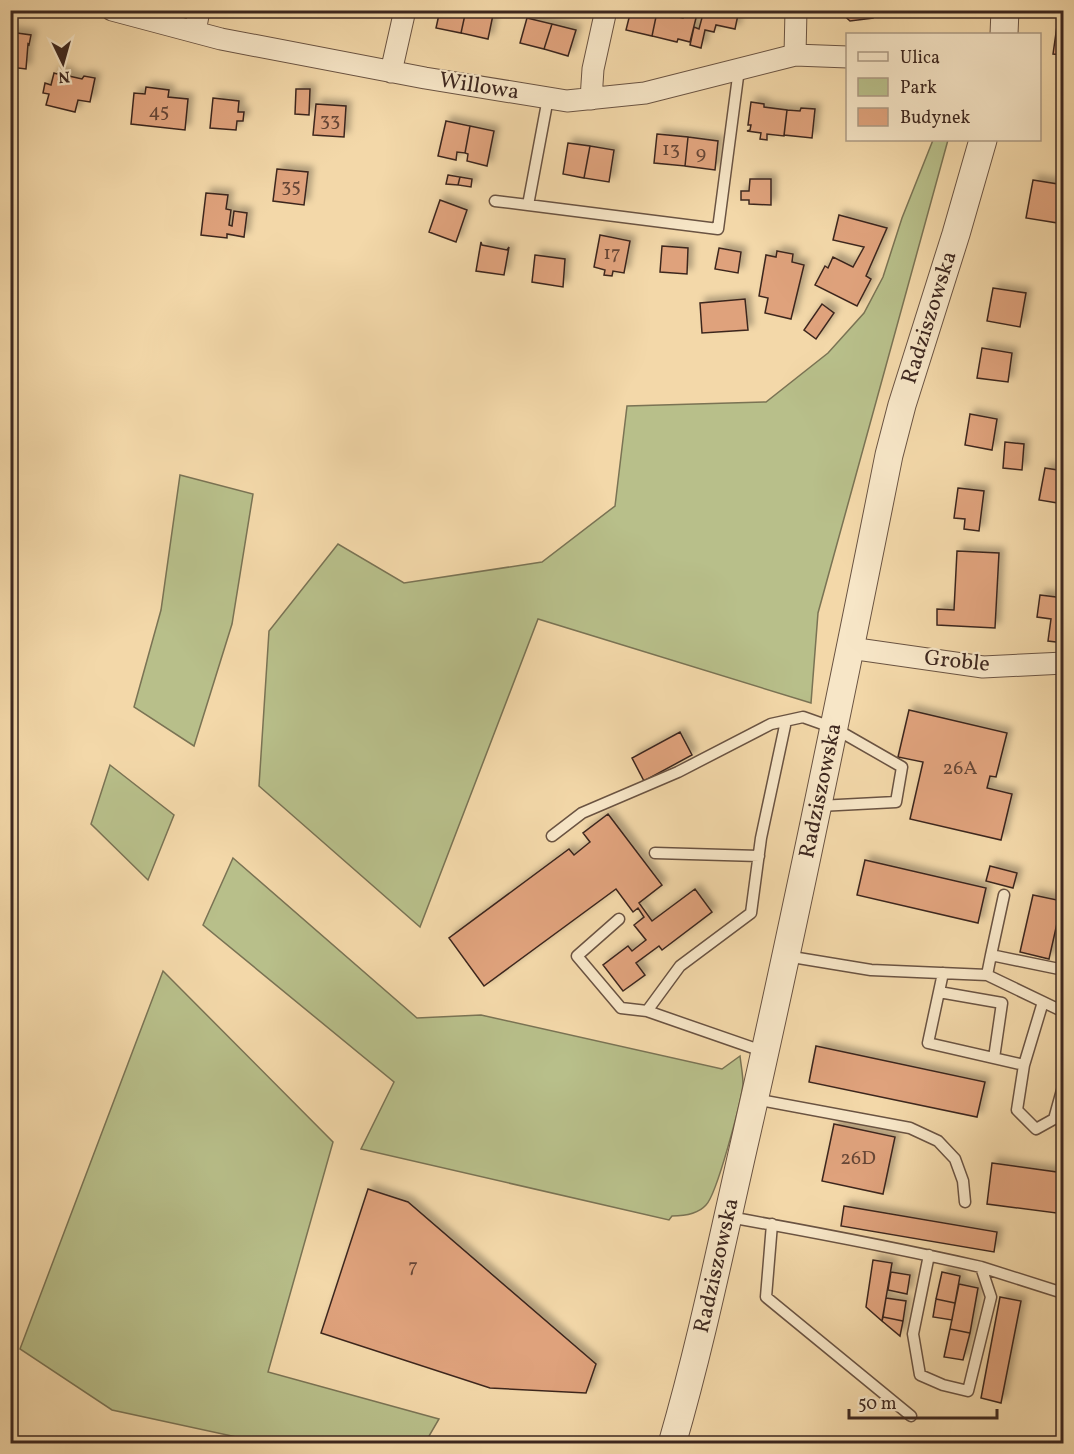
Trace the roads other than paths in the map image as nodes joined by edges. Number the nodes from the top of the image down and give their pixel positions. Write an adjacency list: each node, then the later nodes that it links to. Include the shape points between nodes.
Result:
1 (112, 10): 7 (street, Willowa)
2 (199, 10): 7 (street)
3 (405, 10): 12 (street)
4 (606, 10): 14 (street, via 592,69)
5 (796, 10): 9 (street)
6 (1005, 10): 8 (street)
7 (195, 32): 12 (street, Willowa)
8 (1004, 33)
9 (795, 55): 10 (street, Willowa); 11 (street, Willowa)
10 (846, 57)
11 (739, 69): 14 (street, Willowa, via 645,93); 17 (lane, via 718,229)
12 (392, 72): 13 (street, Willowa)
13 (548, 98): 14 (street, Willowa); 17 (lane)
14 (591, 99)
15 (983, 141): 18 (street, Radziszowska, via 902,405)
16 (495, 201): 17 (lane)
17 (528, 205)
18 (850, 648): 19 (street, Groble, via 983,667); 21 (street, Radziszowska)
19 (1064, 663)
20 (786, 722): 21 (lane, via 803,717); 23 (lane, via 771,724 678,772 582,813); 25 (lane)
21 (834, 728): 22 (street, Radziszowska); 22 (lane, via 902,767 896,802)
22 (819, 806): 29 (street, Radziszowska)
23 (552, 836)
24 (655, 853): 25 (lane)
25 (759, 856): 35 (lane, via 751,913 680,966)
26 (1004, 895): 28 (lane)
27 (620, 919): 35 (lane, via 576,956 621,1008)
28 (991, 955): 30 (lane); 32 (lane)
29 (785, 956): 31 (lane, via 871,970); 37 (street, Radziszowska)
30 (1064, 970)
31 (943, 973): 32 (lane); 33 (lane)
32 (987, 975): 34 (lane)
33 (939, 992): 38 (lane, via 1002,1003); 38 (lane, via 928,1043)
34 (1043, 1002): 36 (lane); 39 (lane)
35 (646, 1011): 37 (lane)
36 (1064, 1012)
37 (765, 1052): 41 (street, Radziszowska)
38 (994, 1058): 39 (lane)
39 (1024, 1065): 40 (lane, via 1017,1110 1036,1129 1054,1119)
40 (1064, 1083)
41 (754, 1099): 42 (lane, via 910,1128 938,1141 955,1159 963,1180); 43 (street, Radziszowska)
42 (965, 1202)
43 (728, 1216): 44 (lane); 49 (street, Radziszowska)
44 (772, 1224): 45 (lane); 48 (lane, via 766,1297)
45 (929, 1255): 46 (lane); 46 (lane, via 913,1334 920,1375 968,1391 991,1297)
46 (981, 1267): 47 (lane)
47 (1063, 1293)
48 (911, 1416)
49 (672, 1443)

